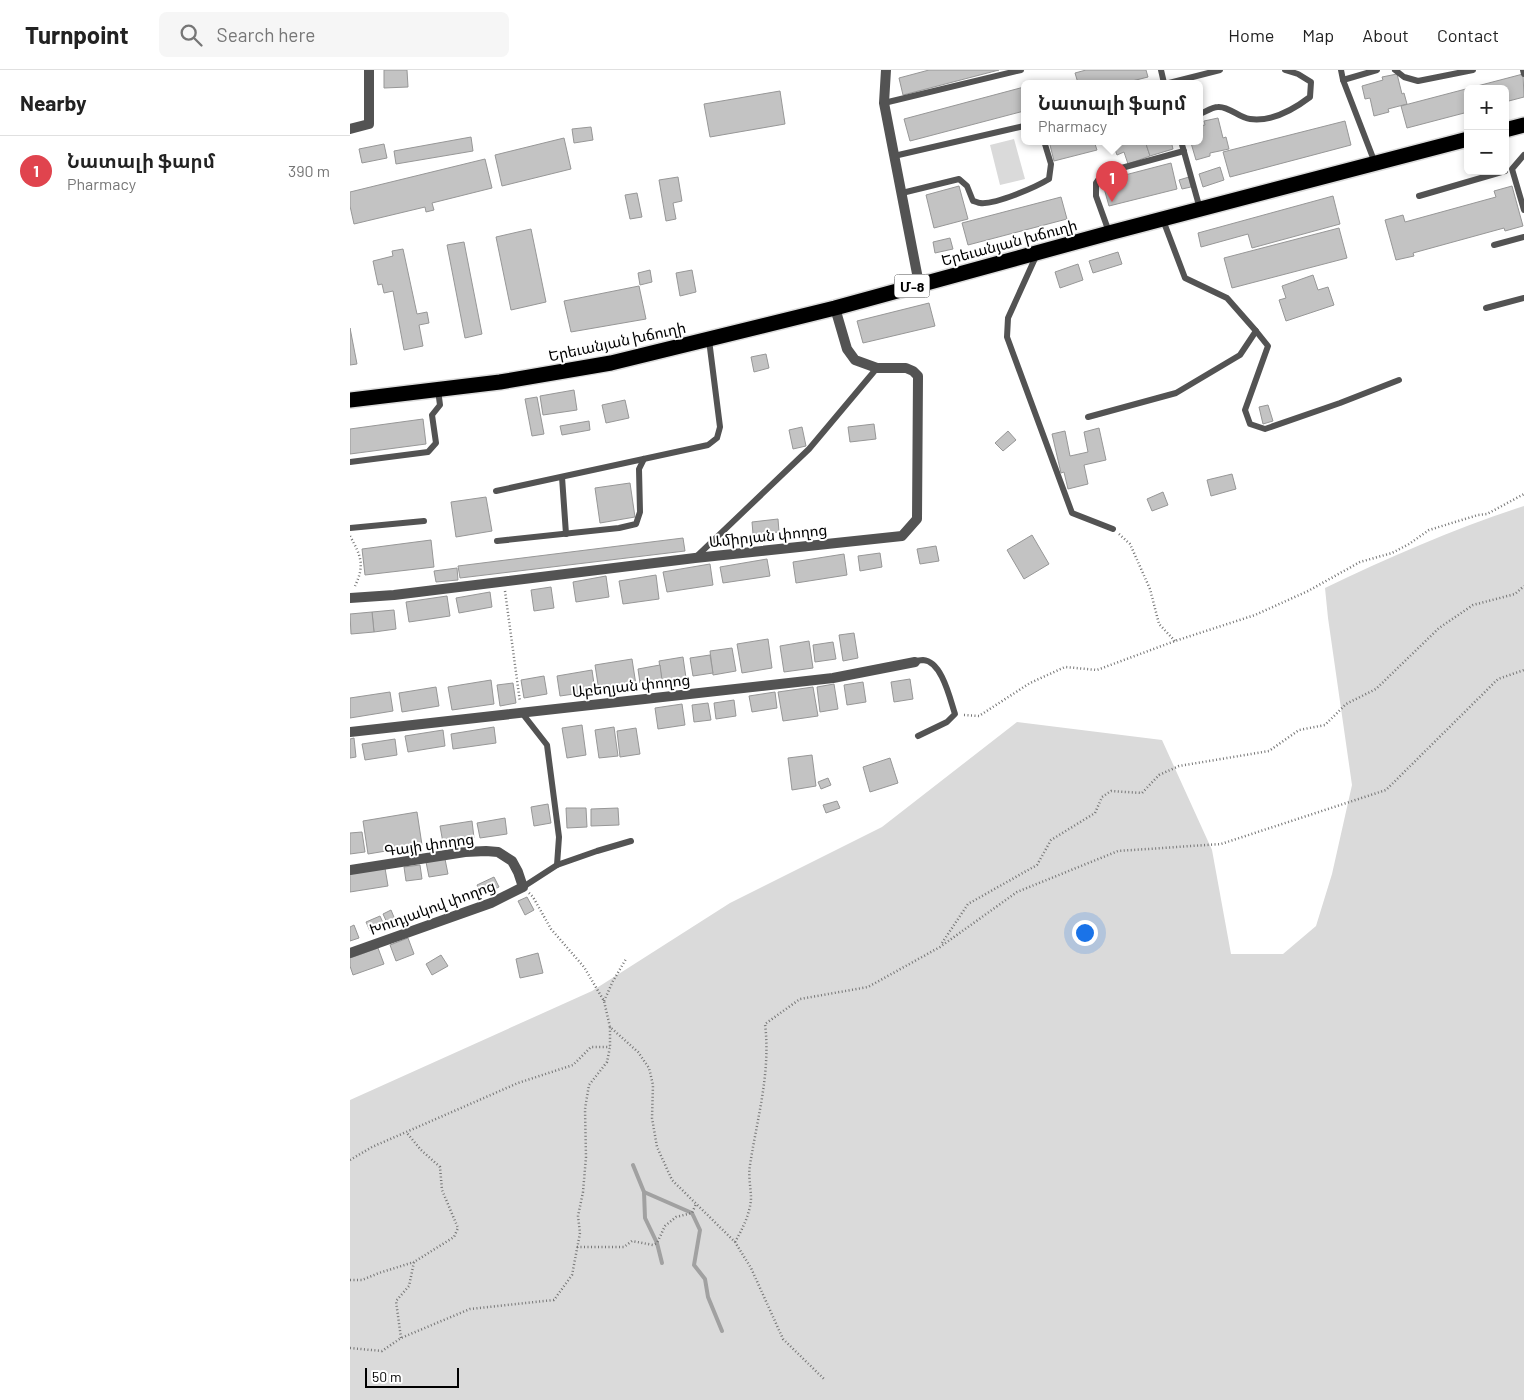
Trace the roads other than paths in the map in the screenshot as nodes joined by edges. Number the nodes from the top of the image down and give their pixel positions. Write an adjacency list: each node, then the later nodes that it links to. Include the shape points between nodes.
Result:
1 (369, 70): 18 (street, via 370,124)
2 (886, 70): 14 (street)
3 (1021, 70): 14 (lane)
4 (1220, 70): 12 (lane)
5 (1285, 70): 15 (lane, via 1312,82 1310,97 1295,109 1270,118 1248,120 1218,107)
6 (1341, 70): 13 (lane)
7 (1377, 70): 13 (lane)
8 (1396, 70): 9 (lane, via 1418,81)
9 (1473, 70)
10 (1523, 70): 11 (lane)
11 (1524, 74)
12 (1181, 80)
13 (1343, 80): 26 (lane)
14 (884, 103): 24 (street)
15 (1203, 113)
16 (1524, 126): 19 (highway)
17 (1021, 127): 24 (lane)
18 (350, 129)
19 (1509, 129)
20 (1464, 141): 26 (highway, Երեւանյան խճուղի / Մ-8)
21 (1045, 145): 30 (lane, via 1051,164 1049,179 1037,187 981,204 973,201 967,186 959,179)
22 (1182, 145): 23 (lane)
23 (1184, 150): 32 (lane); 35 (lane, via 1103,173 1096,184 1096,196)
24 (894, 156): 30 (street)
25 (1524, 156): 27 (lane)
26 (1376, 164): 32 (highway, Երեւանյան խճուղի / Մ-8)
27 (1509, 170)
28 (1509, 173): 33 (lane)
29 (1494, 175): 31 (lane)
30 (902, 193): 39 (street)
31 (1419, 196)
32 (1201, 210): 34 (highway, Երեւանյան խճուղի / Մ-8)
33 (1524, 210)
34 (1163, 220): 35 (highway, Երեւանյան խճուղի / Մ-8); 43 (lane, via 1185,278 1227,298)
35 (1109, 233): 38 (highway, Երեւանյան խճուղի / Մ-8)
36 (1524, 237): 37 (lane)
37 (1494, 246)
38 (1038, 253): 39 (highway, Երեւանյան խճուղի / Մ-8); 56 (lane, via 1008,318 1007,337 1072,513)
39 (920, 284): 41 (highway, Երեւանյան խճուղի / Մ-8)
40 (1524, 298): 42 (lane)
41 (835, 308): 44 (highway, Երեւանյան խճուղի / Մ-8); 45 (street, Ամիրյան փողոց, via 846,349 855,360)
42 (1486, 308)
43 (1256, 331): 46 (lane, via 1268,346 1245,410 1250,424 1265,429); 49 (lane, via 1240,355 1176,393)
44 (709, 338): 47 (highway, Երեւանյան խճուղի / Մ-8, via 611,363); 50 (lane, via 720,427 717,438 708,445)
45 (877, 368): 59 (lane, via 809,448); 59 (street, Ամիրյան փողոց, via 906,368 918,376 917,519 902,536)
46 (1399, 380)
47 (438, 390): 48 (highway, Երեւանյան խճուղի / Մ-8); 51 (lane, via 440,405 432,416 436,443 428,452)
48 (350, 400)
49 (1088, 416)
50 (644, 459): 52 (lane); 57 (lane, via 639,469 640,512 636,524)
51 (350, 462)
52 (562, 477): 53 (lane); 57 (lane)
53 (496, 491)
54 (424, 520): 55 (lane)
55 (350, 528)
56 (1113, 528)
57 (566, 534): 58 (lane)
58 (497, 541)
59 (695, 558): 60 (street, Ամիրյան փողոց)
60 (350, 598)
61 (915, 662): 62 (street, Աբեղյան փողոց, via 833,678); 64 (lane, via 923,660 933,664 941,674 955,714 947,722)
62 (522, 713): 63 (street, Աբեղյան փողոց); 66 (lane, via 547,745 559,837)
63 (350, 732)
64 (918, 736)
65 (630, 841): 66 (lane)
66 (557, 865): 68 (lane)
67 (350, 870): 68 (street, Գայի փողոց, via 465,852 498,852 512,861)
68 (523, 887): 69 (street, Խուդյակով փողոց, via 491,903)
69 (350, 953)

